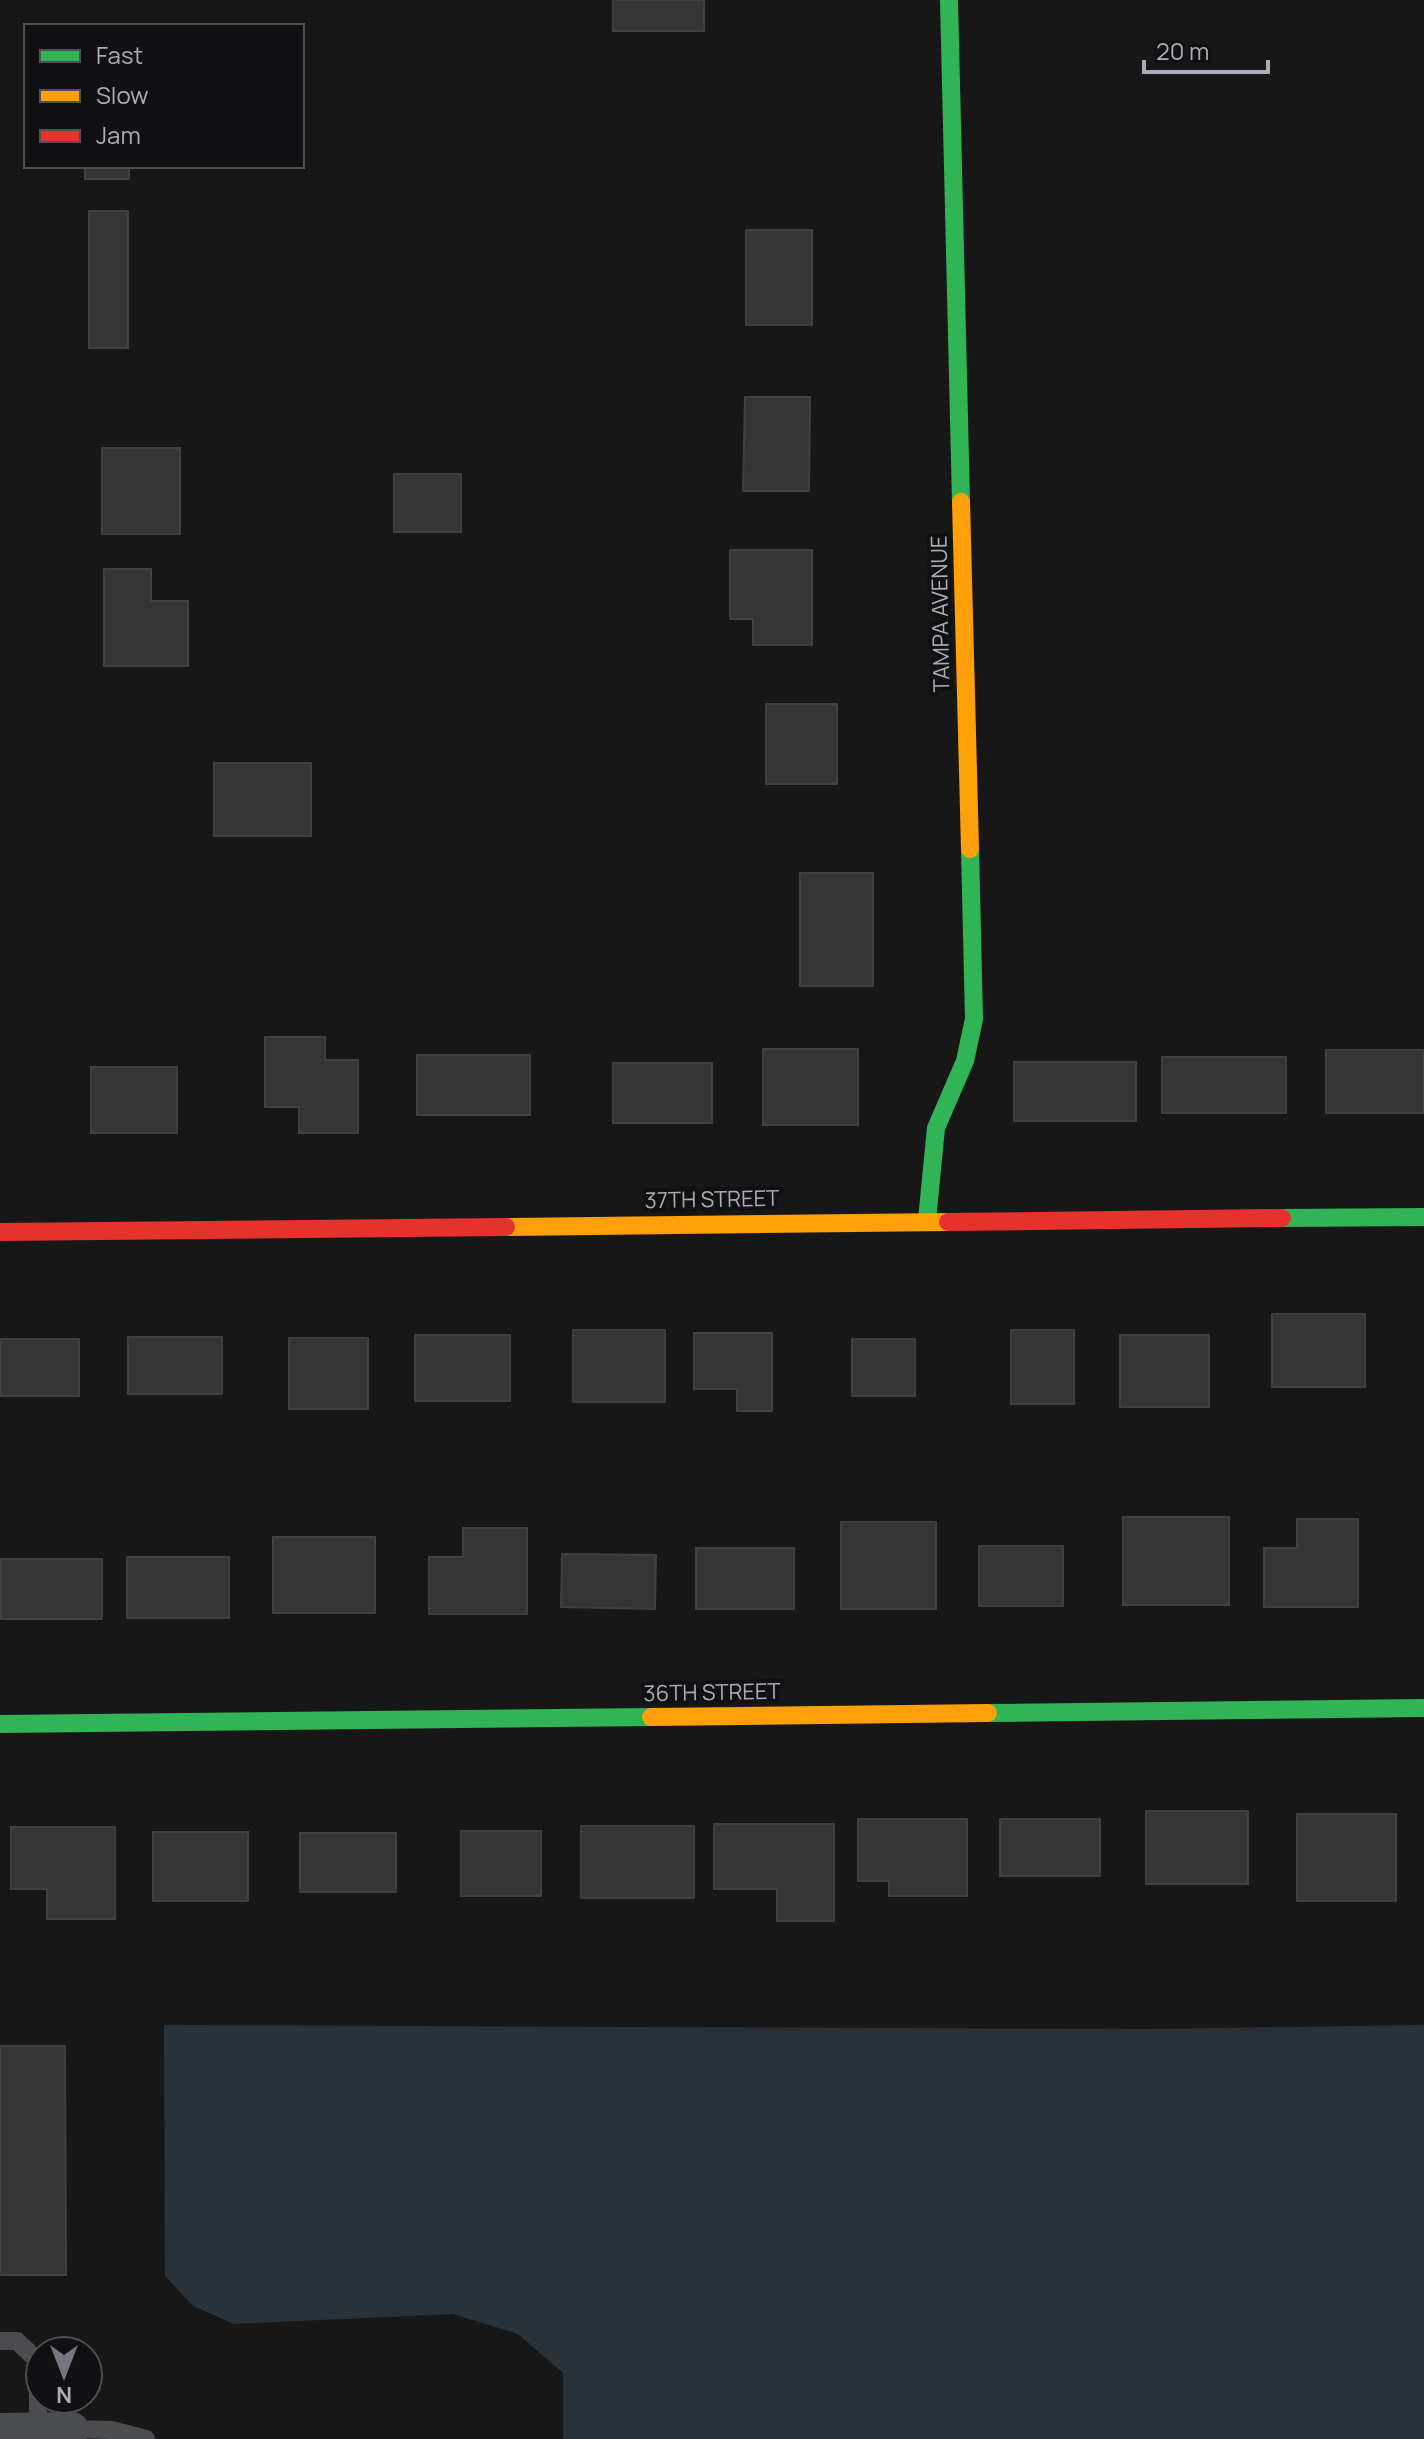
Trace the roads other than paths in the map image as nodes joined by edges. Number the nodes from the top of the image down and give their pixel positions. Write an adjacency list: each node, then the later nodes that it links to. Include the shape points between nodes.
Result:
1 (949, 0): 3 (street, TAMPA AVENUE, via 974,1019 965,1061 936,1128)
2 (1424, 1217): 3 (street, 37TH STREET)
3 (927, 1220): 4 (street, 37TH STREET)
4 (0, 1232)
5 (1424, 1708): 6 (street, 36TH STREET)
6 (0, 1724)
7 (0, 2341): 8 (lane, via 17,2341 38,2361)
8 (38, 2429): 9 (street); 10 (street)
9 (72, 2429): 11 (lane, via 112,2430)
10 (0, 2430)
11 (146, 2439)

